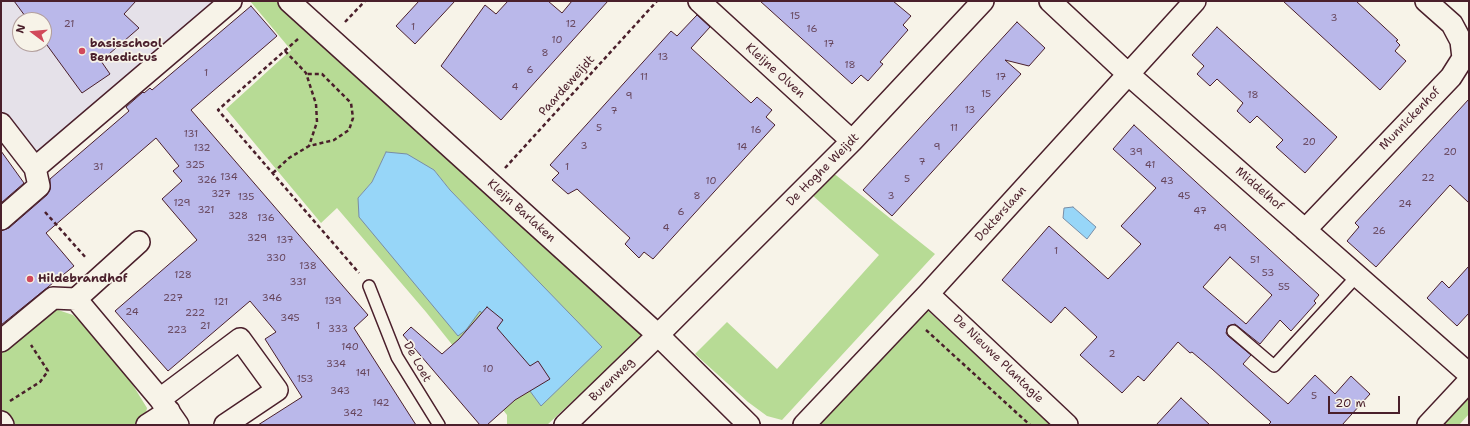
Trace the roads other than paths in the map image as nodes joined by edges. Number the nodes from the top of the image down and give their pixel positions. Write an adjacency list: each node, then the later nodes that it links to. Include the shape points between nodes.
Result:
1 (231, 1): 12 (street)
2 (289, 1): 21 (street, Kleijn Barlaken)
3 (699, 1): 11 (street, Kleijne Olven)
4 (983, 1): 11 (street, De Hoghe Weijdt)
5 (1050, 1): 9 (street, Middelhof)
6 (1195, 1): 9 (street, Dokterslaan)
7 (1426, 1): 8 (street, Munnickenhof, via 1452,24)
8 (1465, 41): 14 (street, Munnickenhof, via 1463,58 1451,77)
9 (1128, 74): 14 (street, Middelhof); 18 (street, Dokterslaan)
10 (1, 124): 12 (street)
11 (852, 141): 21 (street, De Hoghe Weijdt)
12 (35, 168): 13 (street, via 38,186)
13 (1, 219)
14 (1305, 230): 16 (street, Middelhof)
15 (139, 242): 19 (street)
16 (1357, 276): 20 (lane, via 1274,366); 23 (street, Middelhof)
17 (369, 286): 30 (lane, De Loet, via 397,357)
18 (928, 294): 33 (street, Dokterslaan); 34 (street, De Nieuwe Plantagie)
19 (76, 299): 22 (street, via 53,298); 26 (street)
20 (1233, 330)
21 (658, 335): 31 (street, Burenweg); 32 (street, Kleijn Barlaken)
22 (1, 341)
23 (1469, 374)
24 (1469, 382): 35 (street)
25 (4, 412): 27 (street)
26 (169, 412): 28 (street); 29 (street, via 240,339 277,390)
27 (3, 425)
28 (147, 425)
29 (225, 425)
30 (439, 425)
31 (565, 425)
32 (749, 425)
33 (804, 425)
34 (1067, 425)
35 (1428, 425)

